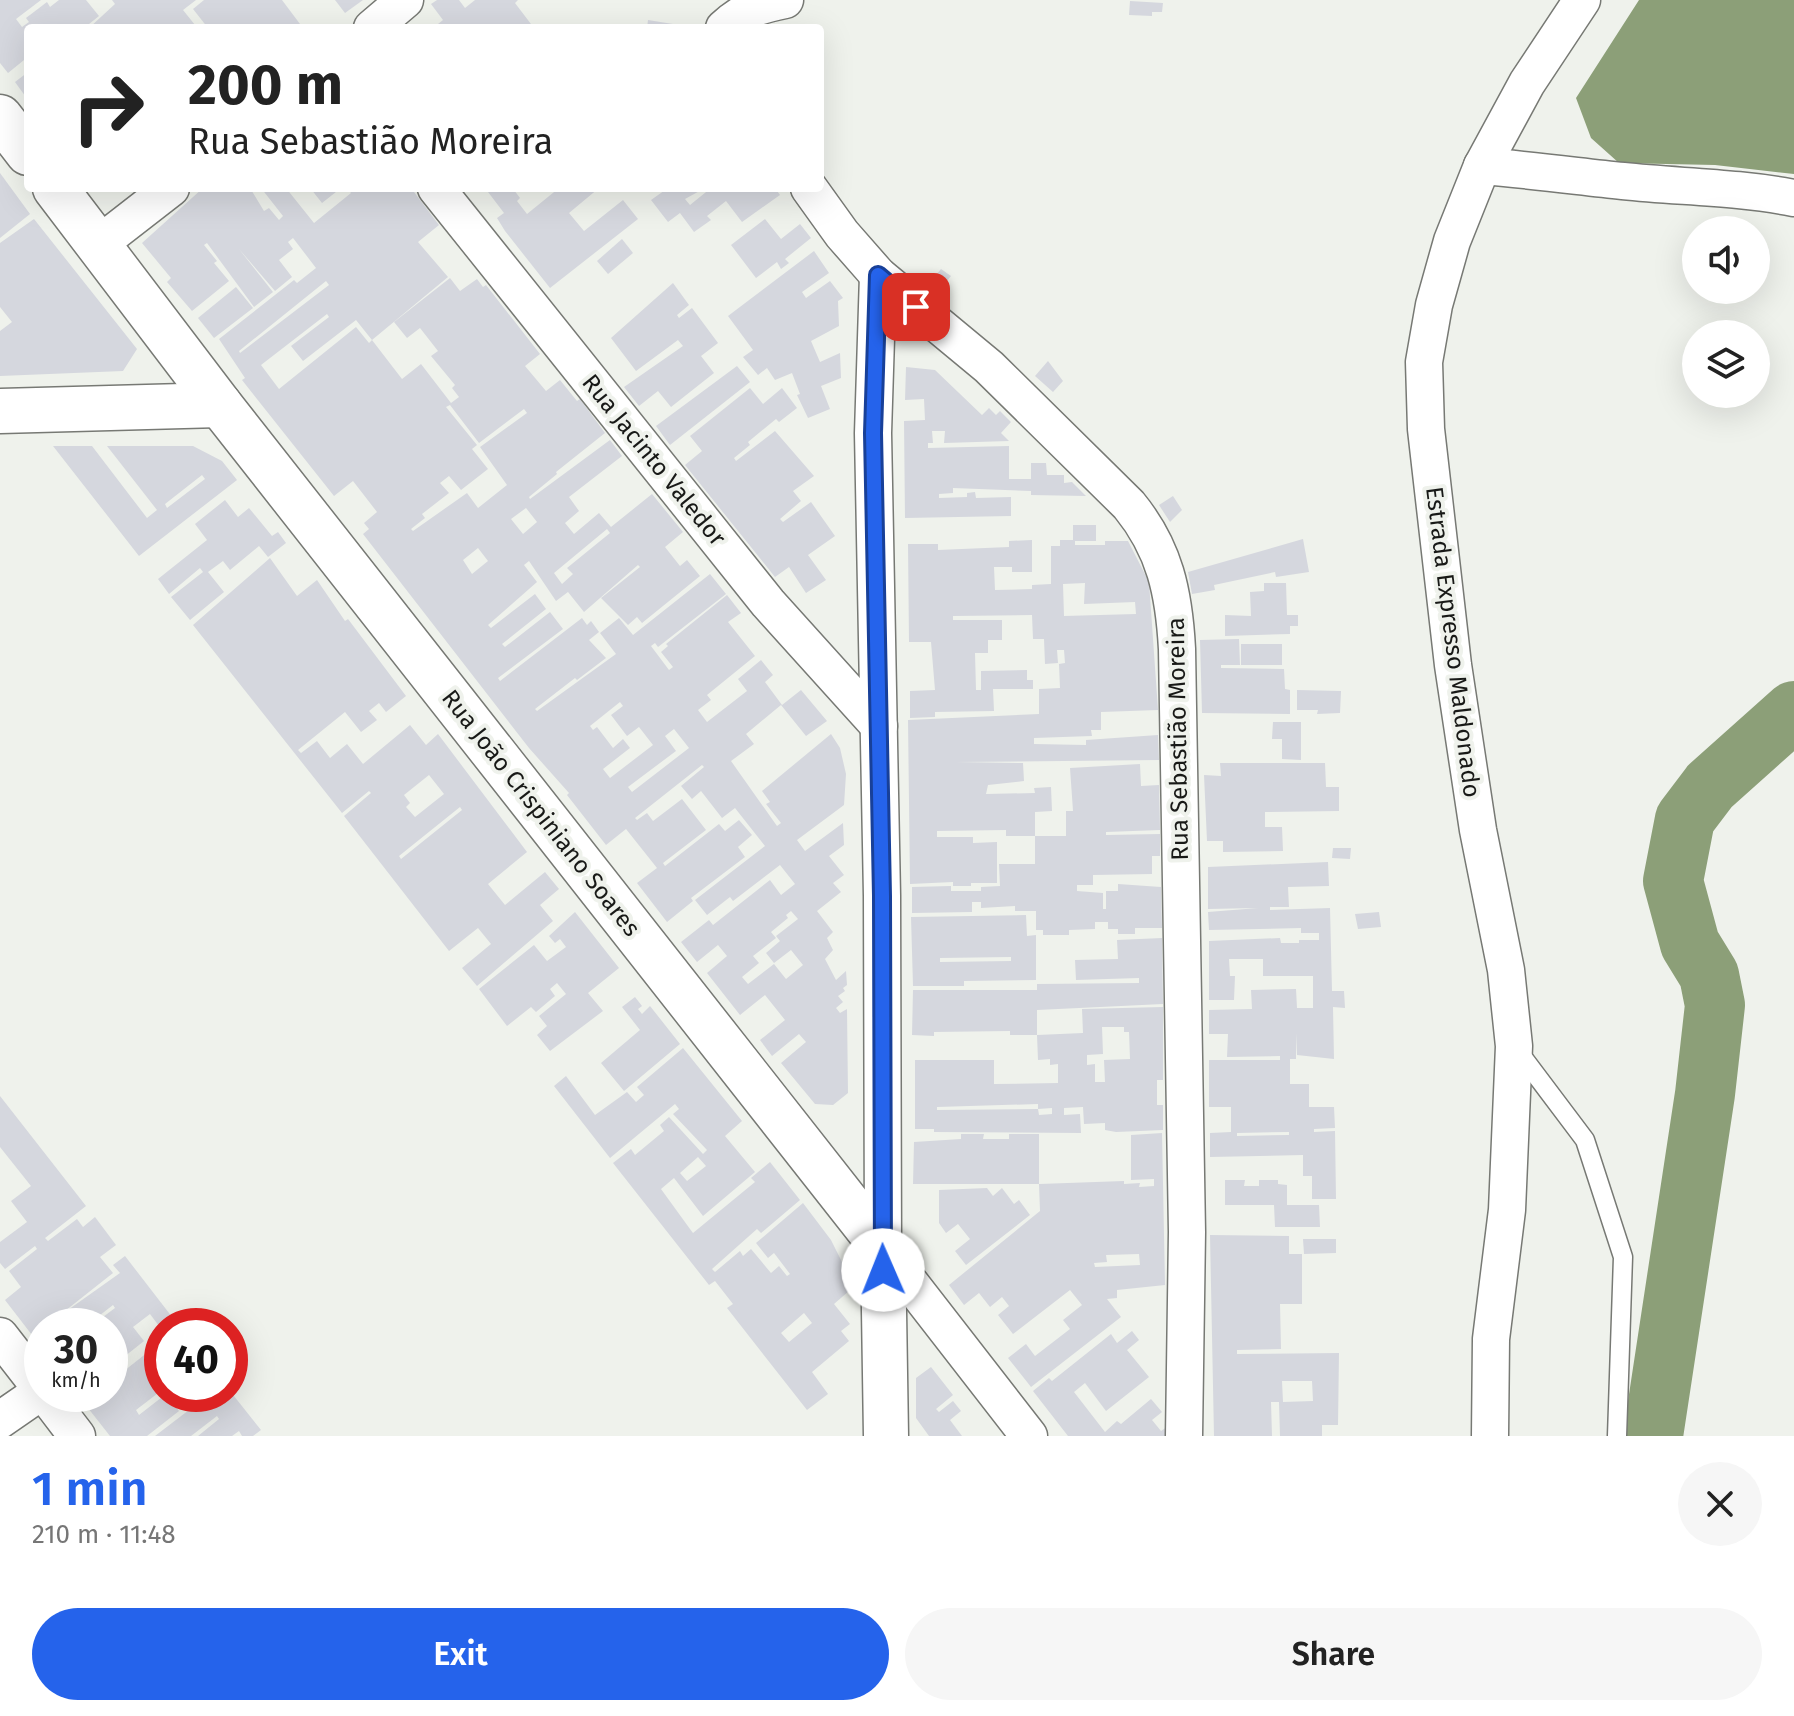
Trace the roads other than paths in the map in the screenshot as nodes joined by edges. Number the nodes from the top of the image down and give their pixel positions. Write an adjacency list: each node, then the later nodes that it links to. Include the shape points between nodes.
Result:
1 (405, 0): 4 (street)
2 (785, 0): 5 (street, via 757,6)
3 (1582, 0): 8 (street, Estrada Expresso Maldonado, via 1527,83)
4 (377, 24)
5 (728, 24)
6 (0, 117): 7 (street)
7 (24, 148)
8 (1482, 166): 13 (street); 19 (street, Estrada Expresso Maldonado, via 1434,305 1424,362 1426,429 1453,665 1506,970)
9 (58, 192): 14 (street, Rua João Crispiniano Soares)
10 (166, 192): 14 (street)
11 (439, 192): 18 (street, Rua Jacinto Valedor, via 768,603)
12 (812, 192): 15 (street, Rua Sebastião Moreira)
13 (1794, 198)
14 (99, 244): 16 (street, Rua João Crispiniano Soares)
15 (878, 275): 18 (street, via 873,433); 29 (street, Rua Sebastião Moreira, via 989,367 1129,505 1145,525 1168,574 1175,606 1178,696 1187,1232)
16 (220, 405): 17 (street); 20 (street, Rua João Crispiniano Soares)
17 (0, 411)
18 (879, 726): 20 (street)
19 (1514, 1046): 30 (street, Estrada Expresso Maldonado, via 1507,1210 1491,1339); 31 (lane, via 1585,1140 1623,1257)
20 (883, 1248): 27 (street); 28 (street, Rua João Crispiniano Soares)
21 (0, 1336): 22 (street)
22 (24, 1367)
23 (24, 1404): 25 (street)
24 (58, 1412): 26 (street)
25 (0, 1420)
26 (77, 1436)
27 (886, 1436)
28 (1029, 1436)
29 (1184, 1436)
30 (1490, 1436)
31 (1617, 1436)

